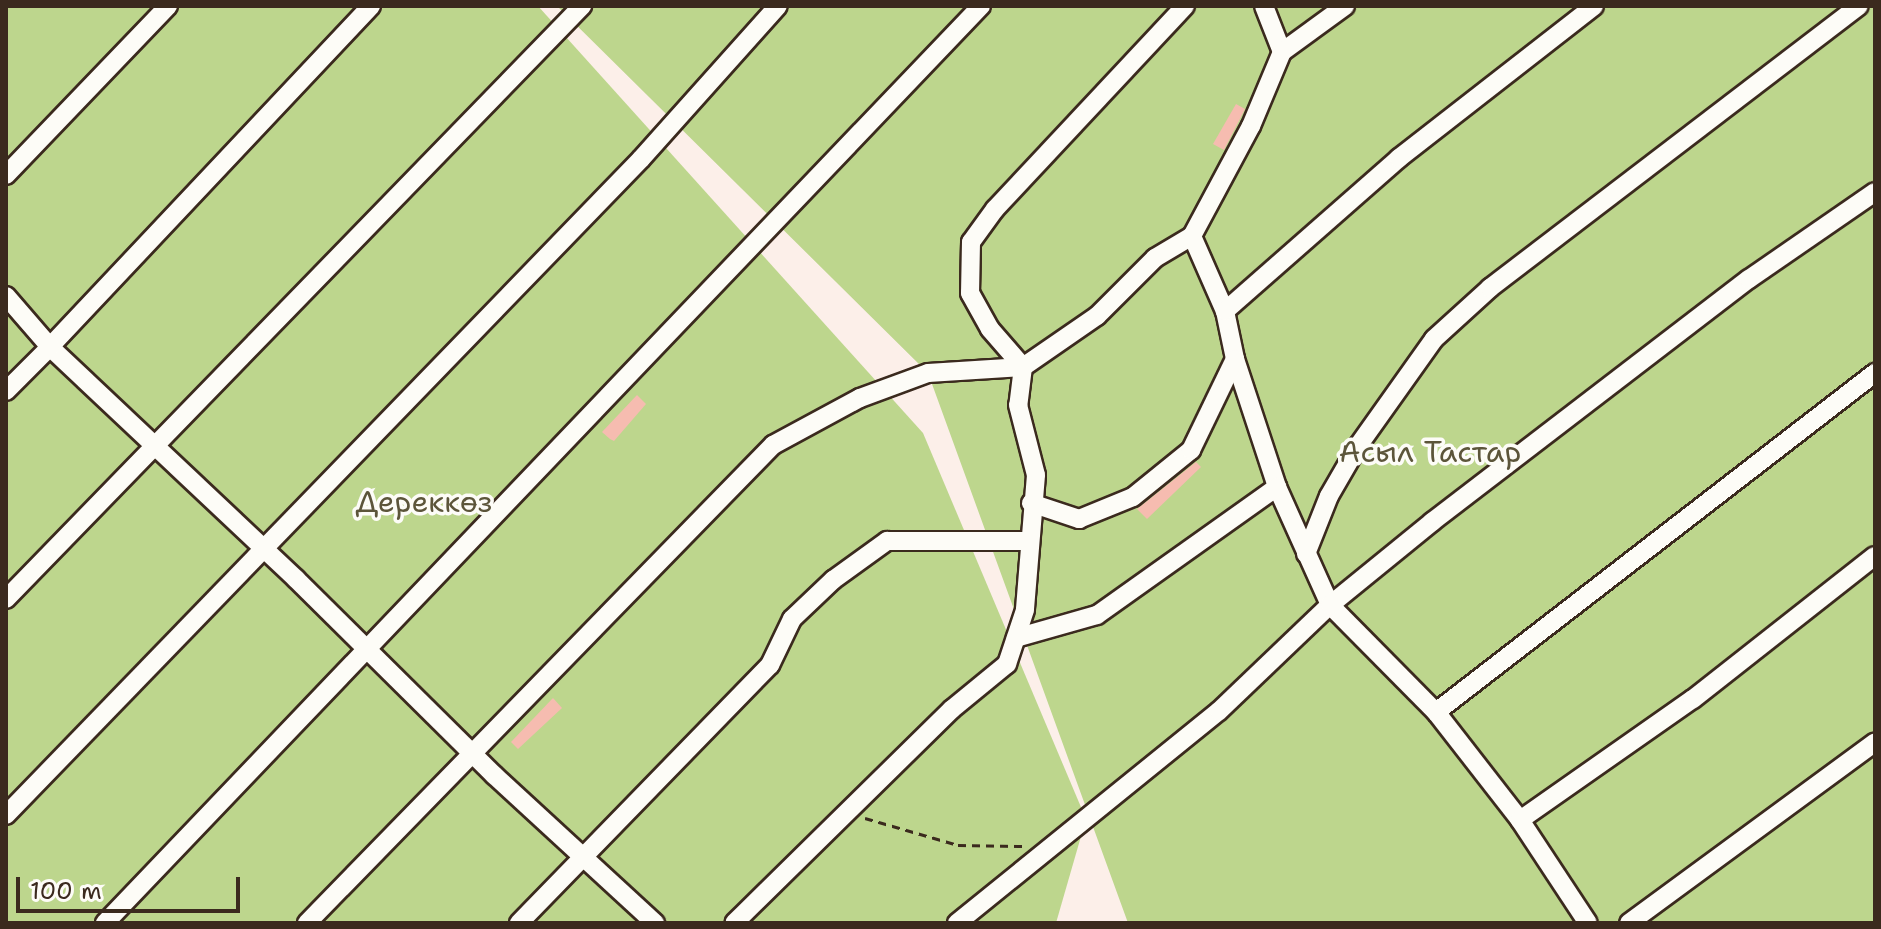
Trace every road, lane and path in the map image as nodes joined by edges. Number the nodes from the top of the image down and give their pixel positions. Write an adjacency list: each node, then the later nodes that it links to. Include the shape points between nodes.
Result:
1 (168, 6): 12 (street)
2 (371, 6): 17 (street)
3 (582, 6): 22 (street)
4 (778, 6): 26 (street, via 641,159)
5 (981, 6): 32 (street)
6 (1185, 6): 19 (street, via 995,209 971,242 970,293 990,329)
7 (1264, 6): 11 (street)
8 (1345, 6): 11 (street)
9 (1594, 6): 16 (street, via 1399,158)
10 (1859, 6): 27 (street, via 1502,278 1434,339 1358,446 1329,496)
11 (1282, 52): 14 (street, via 1251,126)
12 (6, 175)
13 (1875, 192): 30 (street, via 1749,279)
14 (1192, 236): 16 (street); 19 (street, via 1155,258 1097,316)
15 (6, 296): 17 (street)
16 (1225, 311): 18 (street)
17 (50, 347): 21 (street); 22 (street)
18 (1235, 359): 23 (street); 24 (street, via 1191,450 1133,497 1079,519)
19 (1023, 367): 24 (street, via 1018,405 1036,475); 35 (street, via 928,373 860,398 773,445)
20 (1875, 373): 33 (street)
21 (6, 391)
22 (158, 446): 26 (street); 29 (street)
23 (1277, 487): 27 (street); 31 (street, via 1097,615)
24 (1031, 503): 25 (street)
25 (1028, 541): 31 (street, via 1025,610); 40 (street, via 887,541 833,580 792,619 770,665)
26 (261, 546): 32 (street); 37 (street)
27 (1306, 554): 30 (street)
28 (1875, 556): 38 (street, via 1693,699)
29 (6, 599)
30 (1330, 605): 33 (street); 39 (street, via 1219,711)
31 (1016, 638): 36 (street, via 1007,664 952,709)
32 (367, 649): 35 (street); 41 (street)
33 (1436, 712): 38 (street)
34 (1875, 742): 48 (street)
35 (472, 754): 40 (street); 42 (street)
36 (846, 812): 39 (path, via 958,845); 45 (street)
37 (6, 815)
38 (1520, 820): 47 (street)
39 (1050, 849): 46 (street)
40 (582, 858): 43 (street); 44 (street)
41 (105, 923)
42 (307, 923)
43 (519, 923)
44 (655, 923)
45 (734, 923)
46 (957, 923)
47 (1588, 923)
48 (1629, 923)

